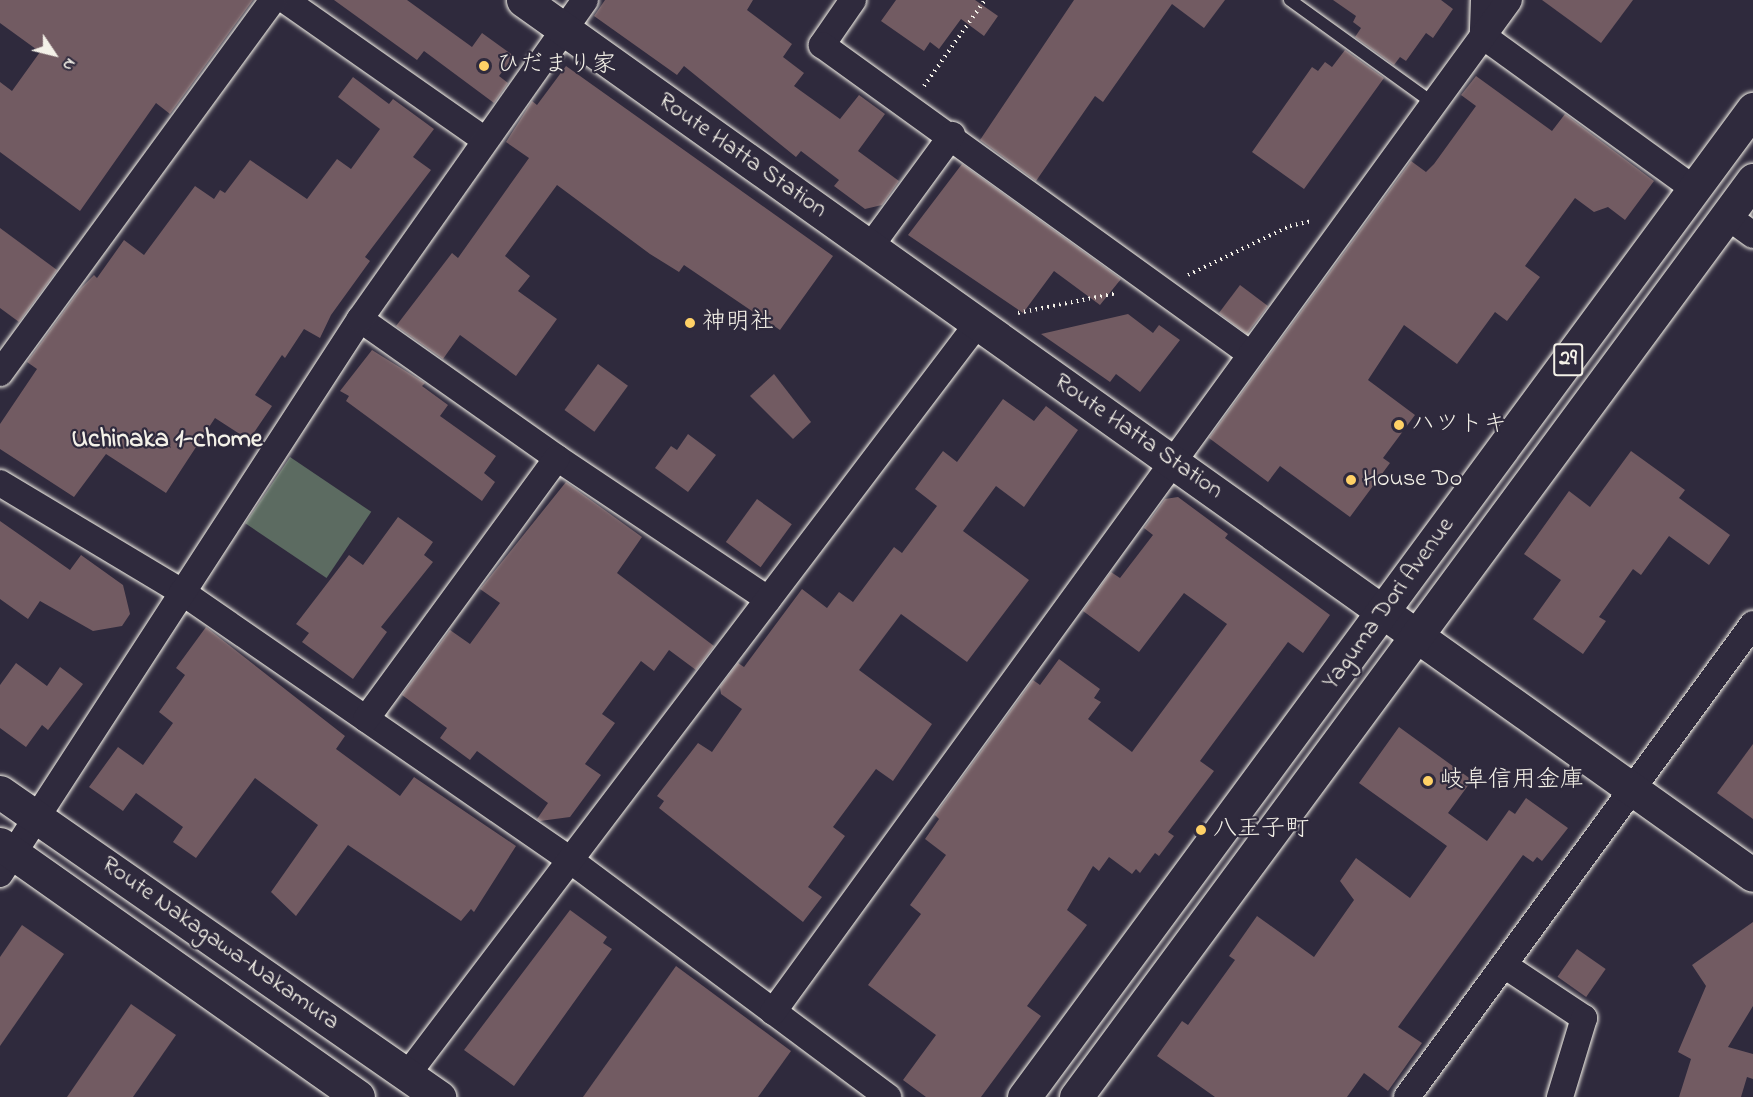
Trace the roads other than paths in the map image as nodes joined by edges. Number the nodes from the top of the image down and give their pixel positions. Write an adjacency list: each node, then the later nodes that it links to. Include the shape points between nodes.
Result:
1 (273, 0): 23 (street)
2 (285, 0): 14 (street)
3 (523, 0): 9 (main road, Route Hatta Station)
4 (585, 0): 9 (street)
5 (853, 0): 13 (street, via 822,45)
6 (1290, 0): 11 (lane)
7 (1484, 0): 10 (street)
8 (1509, 0): 10 (street)
9 (564, 29): 14 (street); 19 (main road, Route Hatta Station)
10 (1483, 36): 11 (street); 16 (street)
11 (1433, 103): 22 (street)
12 (1753, 109): 16 (main road, Yaguma Dori Avenue / 29)
13 (952, 135): 19 (street); 22 (street)
14 (484, 140): 20 (street)
15 (1753, 180): 17 (main road, Yaguma Dori Avenue / 29)
16 (1694, 189): 29 (main road, Yaguma Dori Avenue / 29)
17 (1727, 216): 18 (street); 31 (main road, Yaguma Dori Avenue / 29)
18 (1753, 235)
19 (870, 247): 21 (main road, Route Hatta Station)
20 (360, 319): 24 (street); 27 (street)
21 (978, 323): 25 (main road, Route Hatta Station); 28 (street)
22 (1250, 353): 25 (street)
23 (0, 373)
24 (557, 458): 28 (street); 32 (street)
25 (1171, 460): 29 (main road, Route Hatta Station); 40 (street)
26 (0, 483): 27 (street)
27 (182, 592): 32 (street); 35 (street)
28 (768, 598): 37 (street)
29 (1384, 612): 31 (main road, Route Hatta Station); 45 (main road, Yaguma Dori Avenue / 29)
30 (1753, 624): 33 (street)
31 (1416, 635): 33 (main road, Route Hatta Station); 46 (main road, Yaguma Dori Avenue / 29)
32 (366, 719): 37 (street)
33 (1632, 789): 38 (main road, Route Hatta Station); 39 (street)
34 (0, 792): 35 (main road, Route Nakagawa-Nakamura)
35 (36, 817): 36 (street); 41 (main road, Route Nakagawa-Nakamura)
36 (4, 857): 42 (main road, Route Nakagawa-Nakamura)
37 (570, 860): 40 (street); 41 (street)
38 (1753, 874)
39 (1504, 964): 47 (street); 48 (street, via 1584,1018)
40 (773, 1012): 44 (street)
41 (407, 1075): 43 (main road, Route Nakagawa-Nakamura)
42 (358, 1097)
43 (439, 1097)
44 (888, 1097)
45 (1024, 1097)
46 (1076, 1097)
47 (1407, 1097)
48 (1560, 1097)

